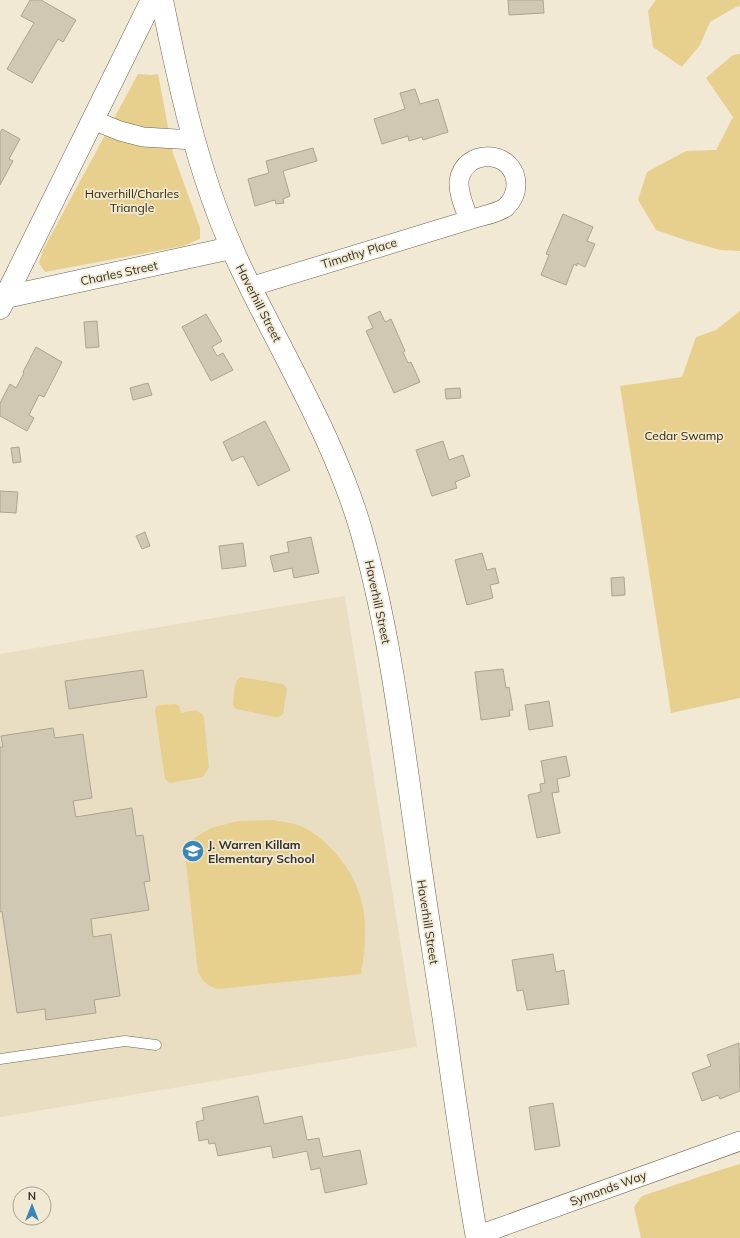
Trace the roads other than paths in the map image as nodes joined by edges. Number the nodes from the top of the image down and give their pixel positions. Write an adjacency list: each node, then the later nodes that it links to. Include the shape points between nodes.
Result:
1 (152, 0): 3 (street, Charles Street)
2 (162, 0): 4 (street, Haverhill Street)
3 (93, 120): 4 (street, via 143,137); 8 (street, Charles Street)
4 (194, 140): 6 (street, Haverhill Street, via 212,199)
5 (469, 220): 7 (street, Timothy Place)
6 (231, 248): 7 (street, Haverhill Street); 8 (street, Charles Street)
7 (250, 287): 12 (street, Haverhill Street, via 292,367 343,477 374,577 395,691)
8 (3, 302)
9 (156, 1045): 10 (lane, via 124,1041)
10 (0, 1059)
11 (740, 1140): 12 (street, Symonds Way)
12 (477, 1237)

